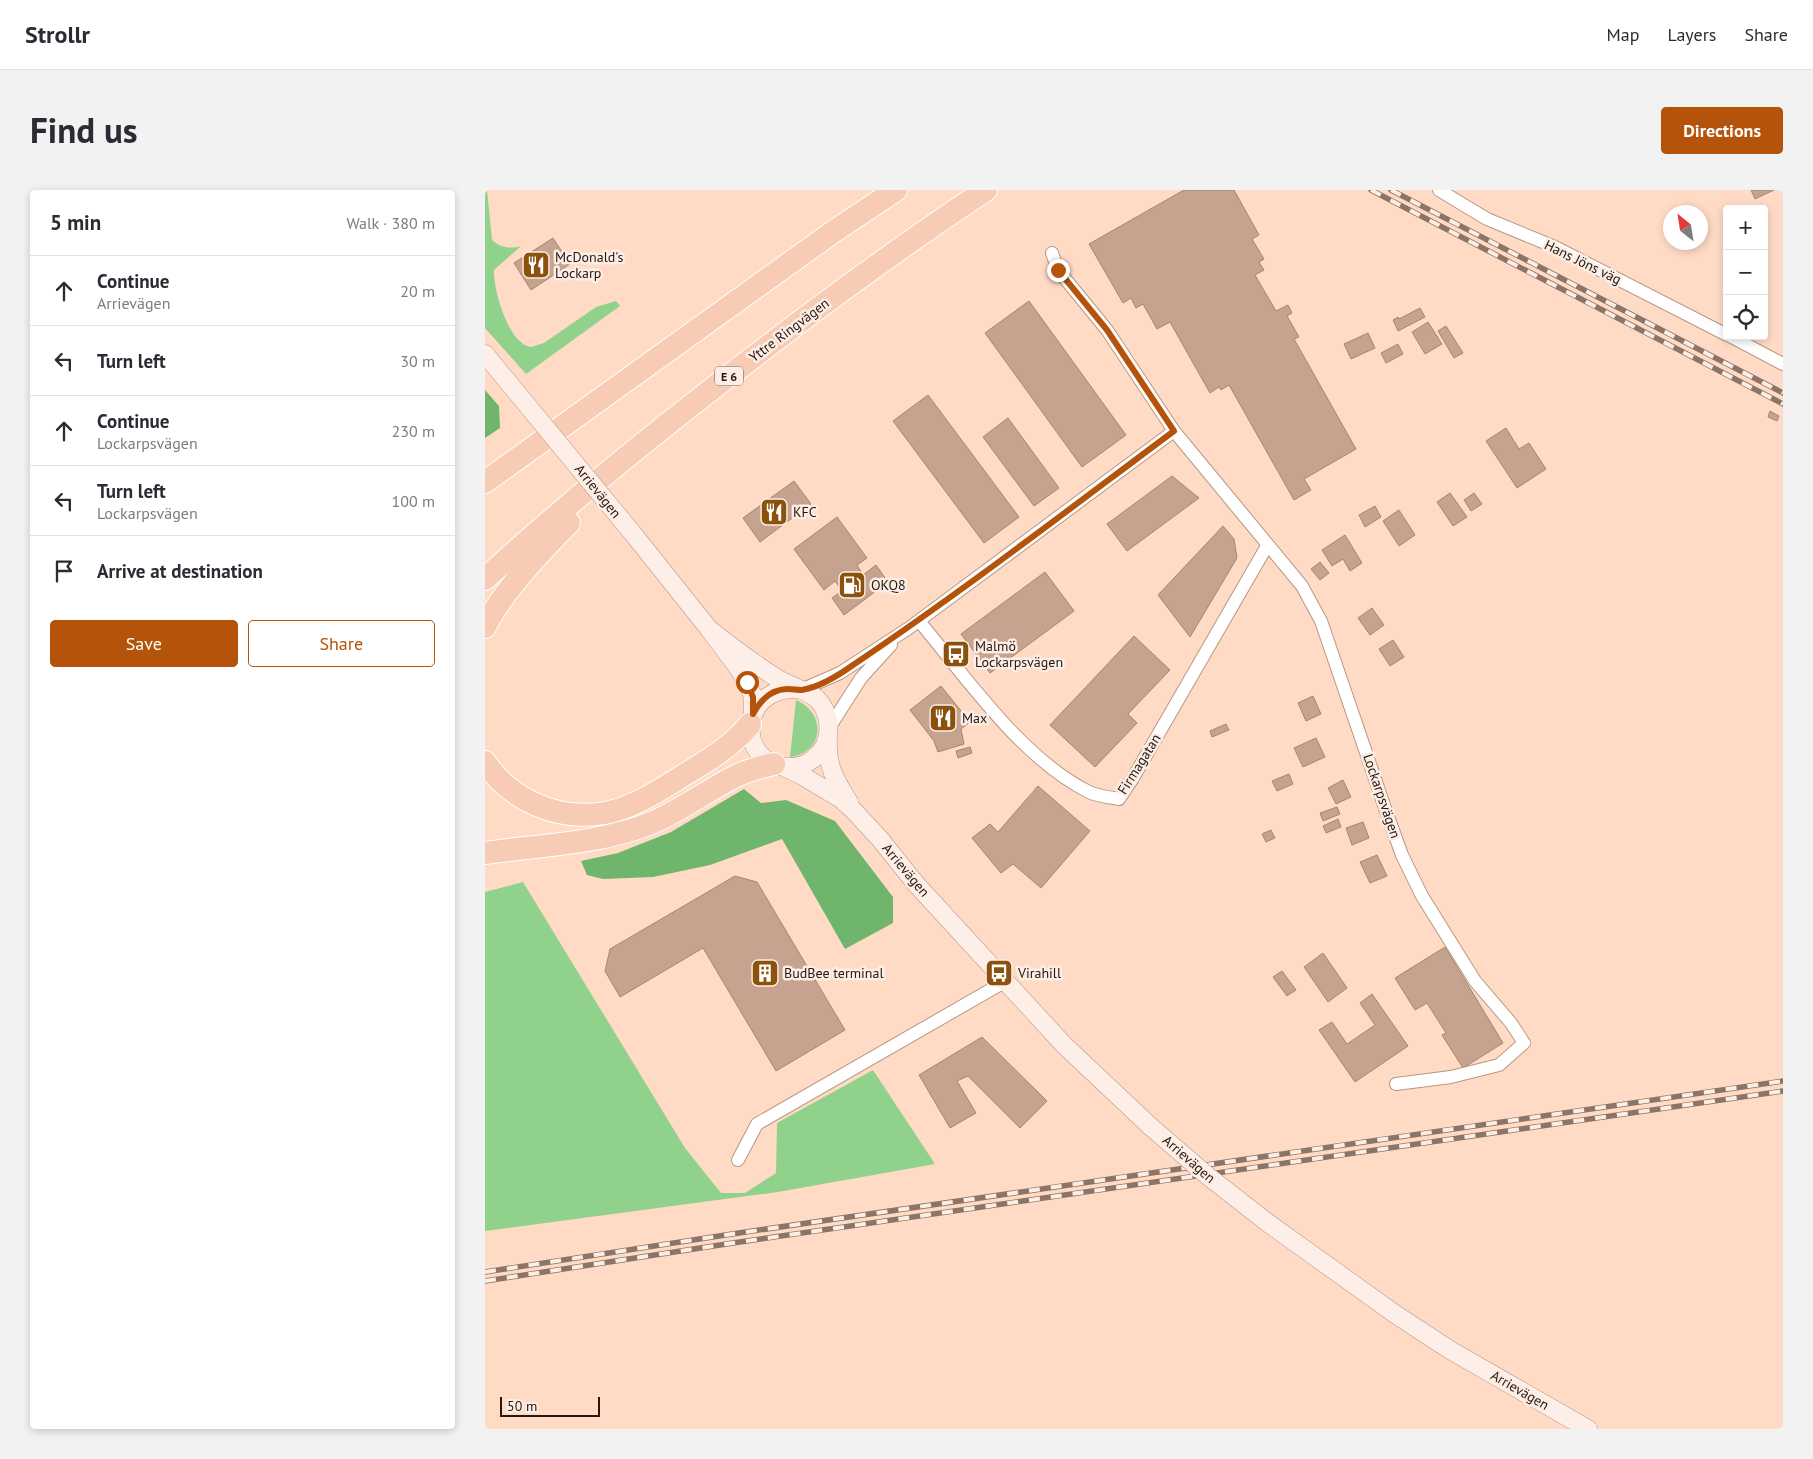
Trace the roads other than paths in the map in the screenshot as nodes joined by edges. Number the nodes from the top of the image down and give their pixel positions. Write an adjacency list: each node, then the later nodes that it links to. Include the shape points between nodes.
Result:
1 (896, 190): 4 (highway)
2 (987, 190): 6 (highway, Yttre Ringvägen / E 6)
3 (1439, 190): 7 (street, Hans Jöns väg, via 1487,219 1555,247)
4 (833, 232): 12 (highway, via 661,341); 13 (highway)
5 (1052, 253): 11 (street, Lockarpsvägen, via 1058,270 1107,330)
6 (849, 284): 15 (highway, Yttre Ringvägen / E 6, via 625,456); 17 (highway, via 580,512 499,603)
7 (1723, 332)
8 (1737, 340): 10 (street, Hans Jöns väg)
9 (485, 354): 18 (main road, Arrievägen, bridge)
10 (1783, 364)
11 (1174, 431): 14 (street, Lockarpsvägen); 16 (street)
12 (485, 464)
13 (485, 482)
14 (1267, 546): 16 (street, Firmagatan, via 1119,799 1091,793 1064,777 1017,738); 27 (street, Lockarpsvägen, via 1301,586 1321,621 1402,855 1422,896 1475,981 1511,1023 1524,1044 1499,1065 1451,1077)
15 (485, 579)
16 (914, 624): 19 (street, via 840,673); 21 (street, via 861,678)
17 (485, 627)
18 (709, 628): 19 (main road, Arrievägen, via 765,671); 20 (main road, Arrievägen, via 747,682 753,697)
19 (799, 690): 20 (main road, via 775,691 758,705); 21 (main road, via 818,701 824,709)
20 (752, 719): 22 (highway, via 728,747 631,805 606,813 573,813 542,808 523,800 498,780); 23 (main road, via 753,744 765,759)
21 (829, 732): 23 (main road, via 820,754 812,760 794,767); 24 (main road, Arrievägen, via 829,766)
22 (485, 762)
23 (779, 766): 24 (main road, Arrievägen, via 801,775); 25 (highway, via 754,769 733,777 678,810 623,832)
24 (855, 811): 26 (main road, Arrievägen, via 916,884)
25 (485, 852)
26 (1006, 981): 28 (street, via 757,1124); 29 (main road, Arrievägen, bridge, via 1064,1045 1151,1127 1268,1223 1450,1350)
27 (1396, 1084)
28 (738, 1160)
29 (1588, 1429)

